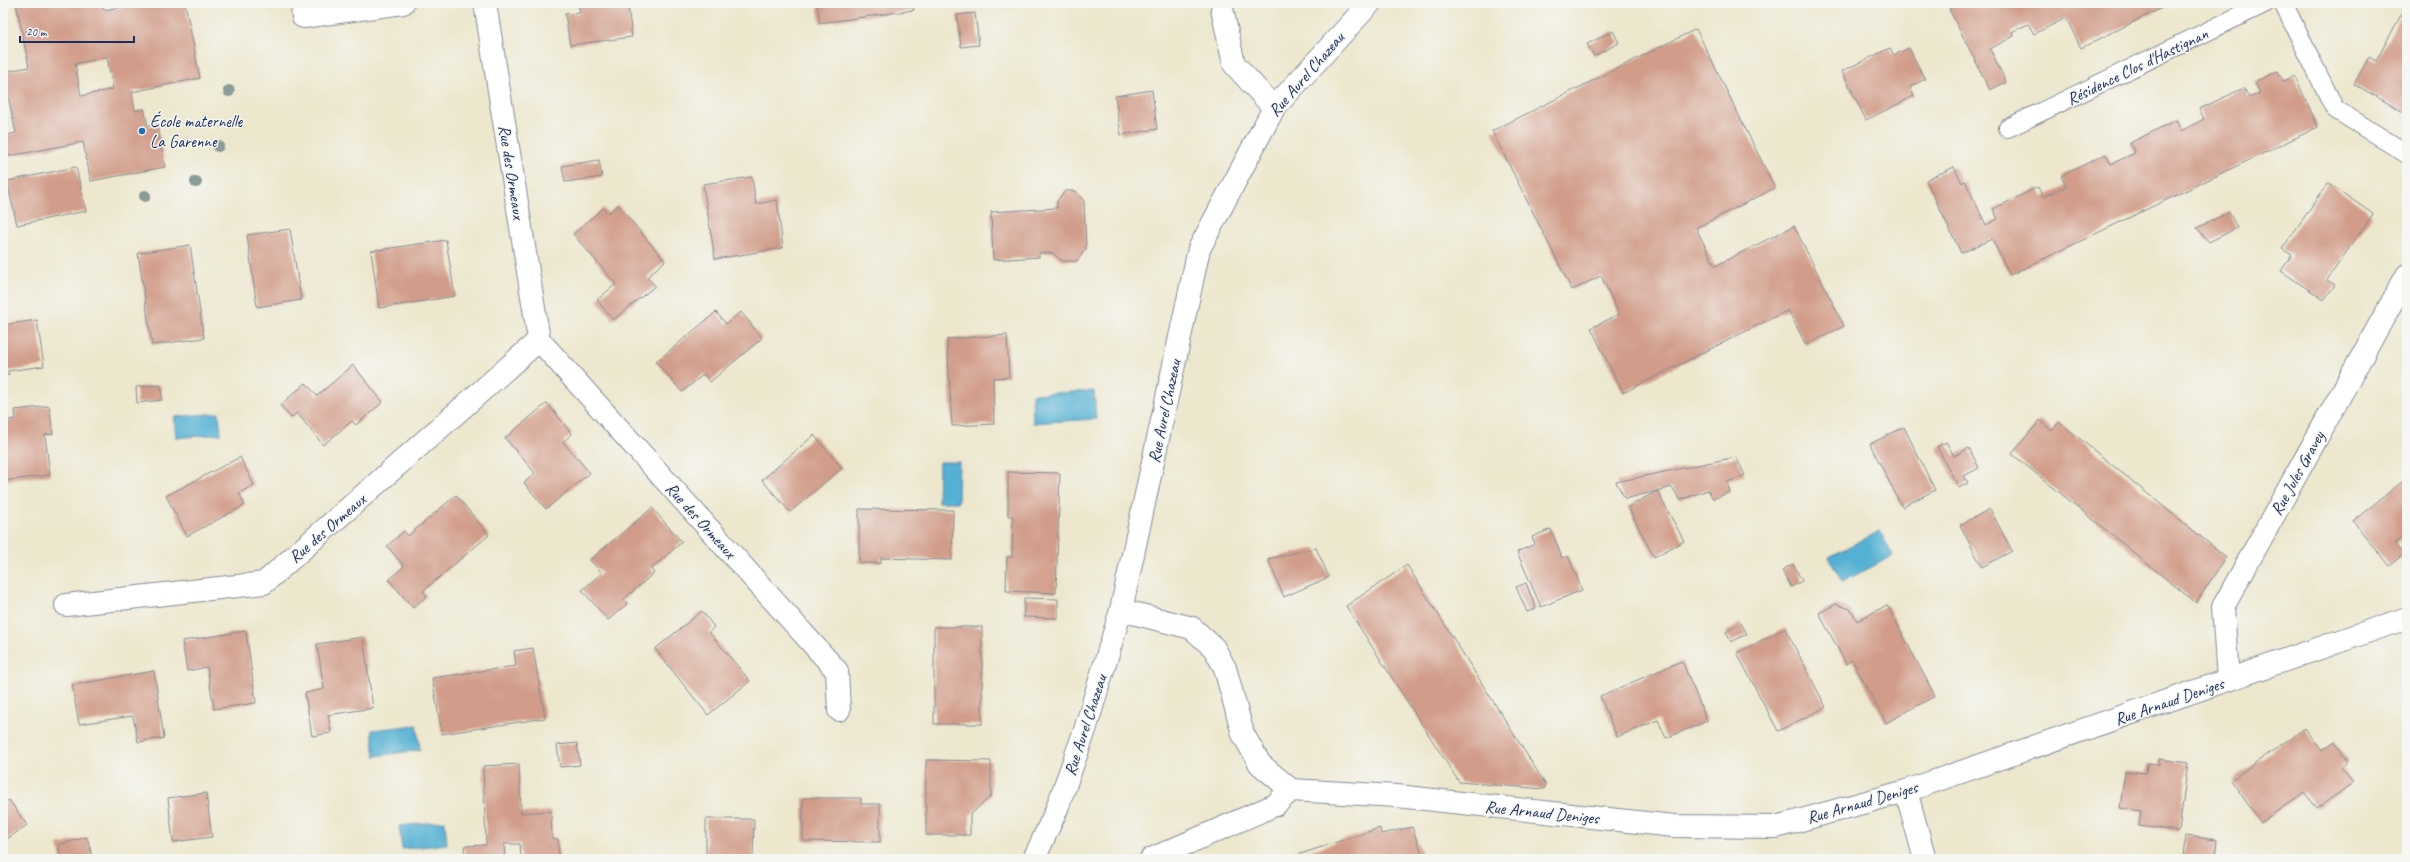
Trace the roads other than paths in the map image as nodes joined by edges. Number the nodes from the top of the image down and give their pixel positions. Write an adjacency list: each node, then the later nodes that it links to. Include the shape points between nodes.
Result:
1 (302, 3): 2 (street, via 303,17)
2 (403, 3)
3 (485, 3): 12 (street, Rue des Ormeaux)
4 (1223, 3): 8 (street, via 1222,9 1234,64)
5 (1370, 3): 8 (street, Rue Aurel Chazeau)
6 (2266, 3): 9 (lane, Résidence Clos d'Hastignan)
7 (2283, 3): 10 (lane, via 2335,109)
8 (1274, 108): 14 (street, Rue Aurel Chazeau, via 1199,249)
9 (2008, 128)
10 (2407, 154)
11 (2407, 275): 16 (street, Rue Jules Gravey, via 2222,607)
12 (539, 340): 13 (street, Rue des Ormeaux, via 264,584); 17 (street, Rue des Ormeaux, via 837,671)
13 (66, 605)
14 (1121, 610): 18 (street, via 1192,628 1214,648 1225,668 1242,734 1260,764); 20 (street, Rue Aurel Chazeau, via 1072,767 1056,811)
15 (2407, 618): 16 (street, Rue Arnaud Deniges)
16 (2228, 680): 19 (street, Rue Arnaud Deniges)
17 (839, 710)
18 (1291, 790): 19 (street, Rue Arnaud Deniges, via 1397,796 1674,826 1776,827); 21 (street, via 1274,805)
19 (1906, 791): 22 (street)
20 (1034, 859)
21 (1151, 859)
22 (1926, 859)

